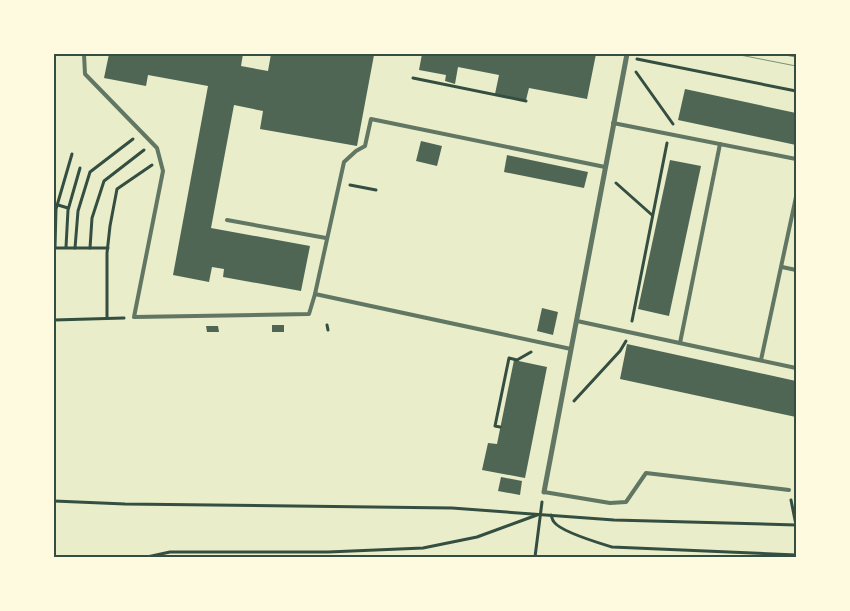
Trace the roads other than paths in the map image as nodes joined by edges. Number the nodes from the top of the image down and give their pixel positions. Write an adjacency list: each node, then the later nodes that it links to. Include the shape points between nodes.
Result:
1 (84, 54): 12 (lane, via 86,74 157,148 163,171 134,317 310,314)
2 (627, 55): 3 (street)
3 (613, 123): 4 (lane); 6 (street)
4 (720, 144): 5 (lane); 14 (lane)
5 (796, 159)
6 (605, 167): 9 (lane, via 371,118 365,146 344,162); 13 (street)
7 (796, 197): 10 (lane)
8 (226, 220): 9 (lane)
9 (326, 238): 12 (lane)
10 (782, 267): 11 (lane); 16 (lane)
11 (796, 270)
12 (315, 294): 15 (lane)
13 (577, 321): 14 (lane); 15 (street)
14 (680, 344): 16 (lane)
15 (571, 349): 19 (street)
16 (761, 360): 17 (lane)
17 (796, 368)
18 (789, 490): 19 (lane, via 646,473 626,502 610,503)
19 (544, 492)

